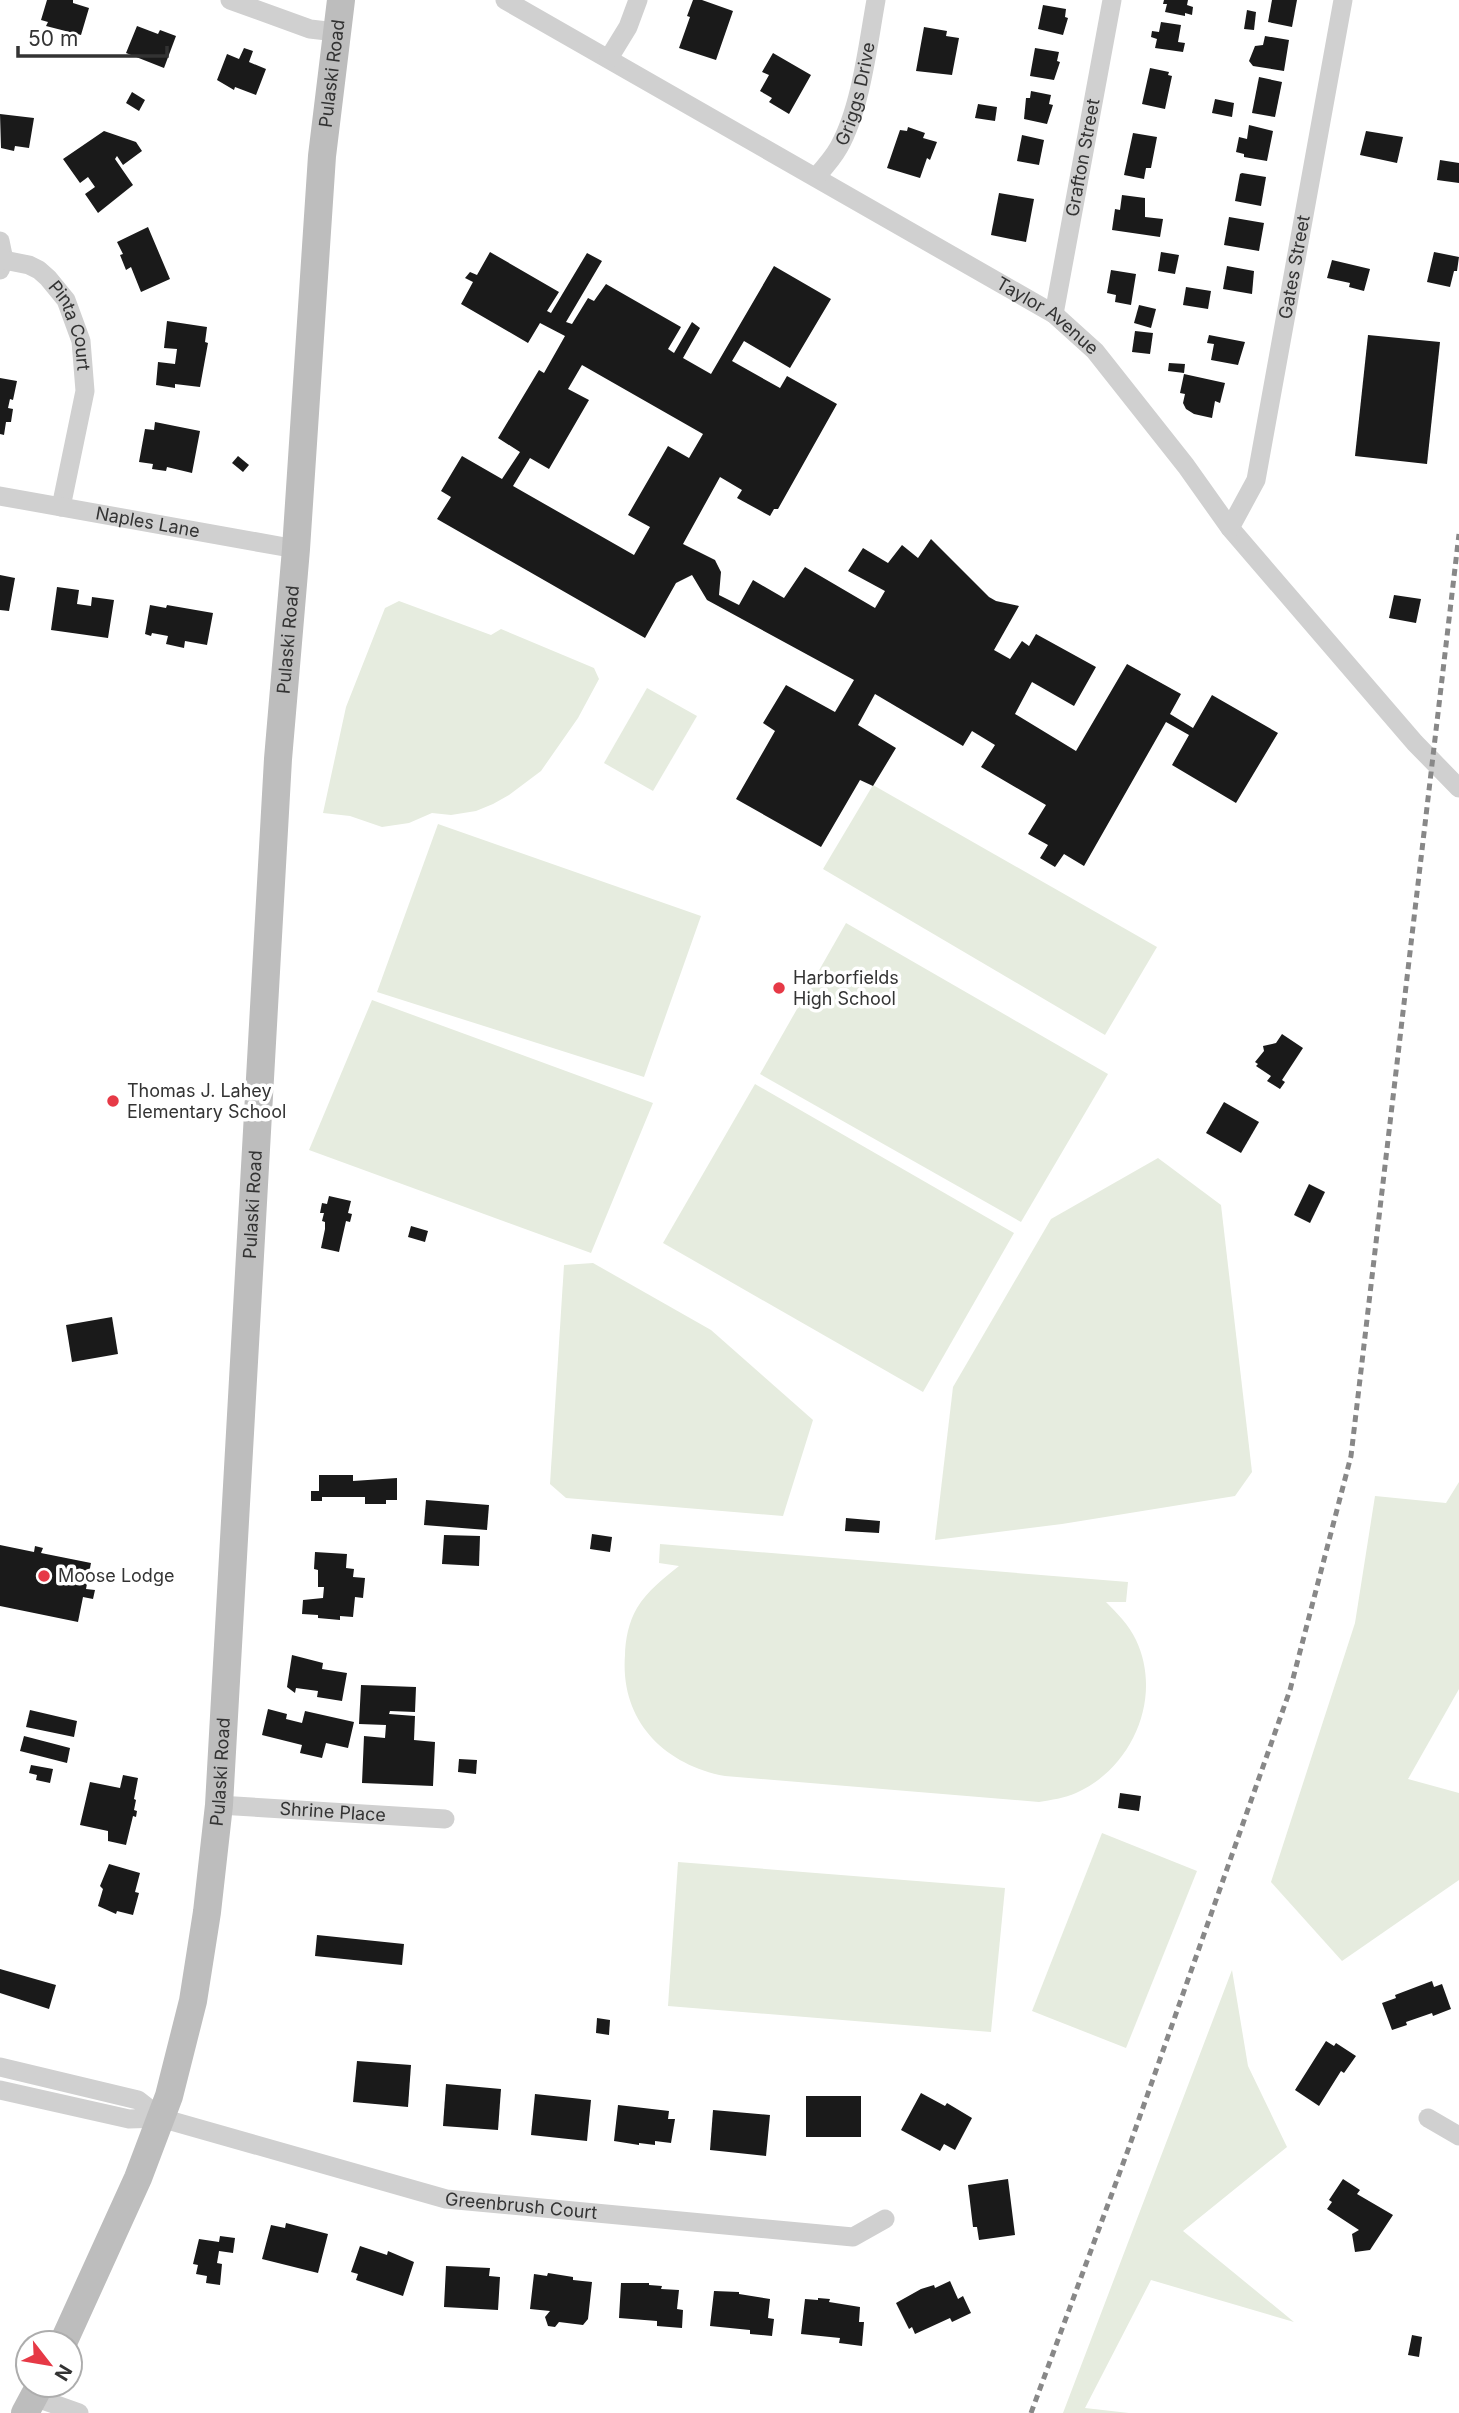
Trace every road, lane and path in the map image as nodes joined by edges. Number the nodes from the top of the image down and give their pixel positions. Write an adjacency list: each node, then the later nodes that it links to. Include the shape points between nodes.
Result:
1 (230, 0): 8 (street, via 310,29)
2 (341, 0): 8 (main road, Pulaski Road)
3 (505, 0): 9 (street, Taylor Avenue)
4 (638, 0): 9 (street)
5 (876, 0): 10 (street, Griggs Drive, via 852,114 839,147)
6 (1112, 0): 12 (street, Grafton Street)
7 (1343, 0): 15 (street, Gates Street, via 1256,480)
8 (336, 32): 16 (main road, Pulaski Road, via 322,156)
9 (610, 58): 10 (street, Taylor Avenue)
10 (816, 177): 12 (street, Taylor Avenue)
11 (1, 257): 14 (street, Pinta Court, via 29,265 48,278 66,300 81,341 85,391)
12 (1054, 314): 15 (street, Taylor Avenue, via 1094,351)
13 (0, 496): 14 (street, Naples Lane)
14 (61, 508): 16 (street, Naples Lane)
15 (1230, 528): 17 (street, Taylor Avenue, via 1396,722)
16 (296, 549): 18 (main road, Pulaski Road, via 278,759)
17 (1459, 788)
18 (219, 1805): 19 (street, Shrine Place); 22 (main road, Pulaski Road, via 193,2001)
19 (445, 1819)
20 (0, 2067): 22 (street, via 138,2100)
21 (0, 2090): 22 (street, via 129,2119)
22 (161, 2118): 25 (street, Greenbrush Court, via 446,2199 853,2237); 26 (main road, Pulaski Road)
23 (1428, 2118): 24 (street)
24 (1459, 2136)
25 (885, 2219)
26 (69, 2329)
27 (36, 2399): 28 (street)
28 (79, 2413)

